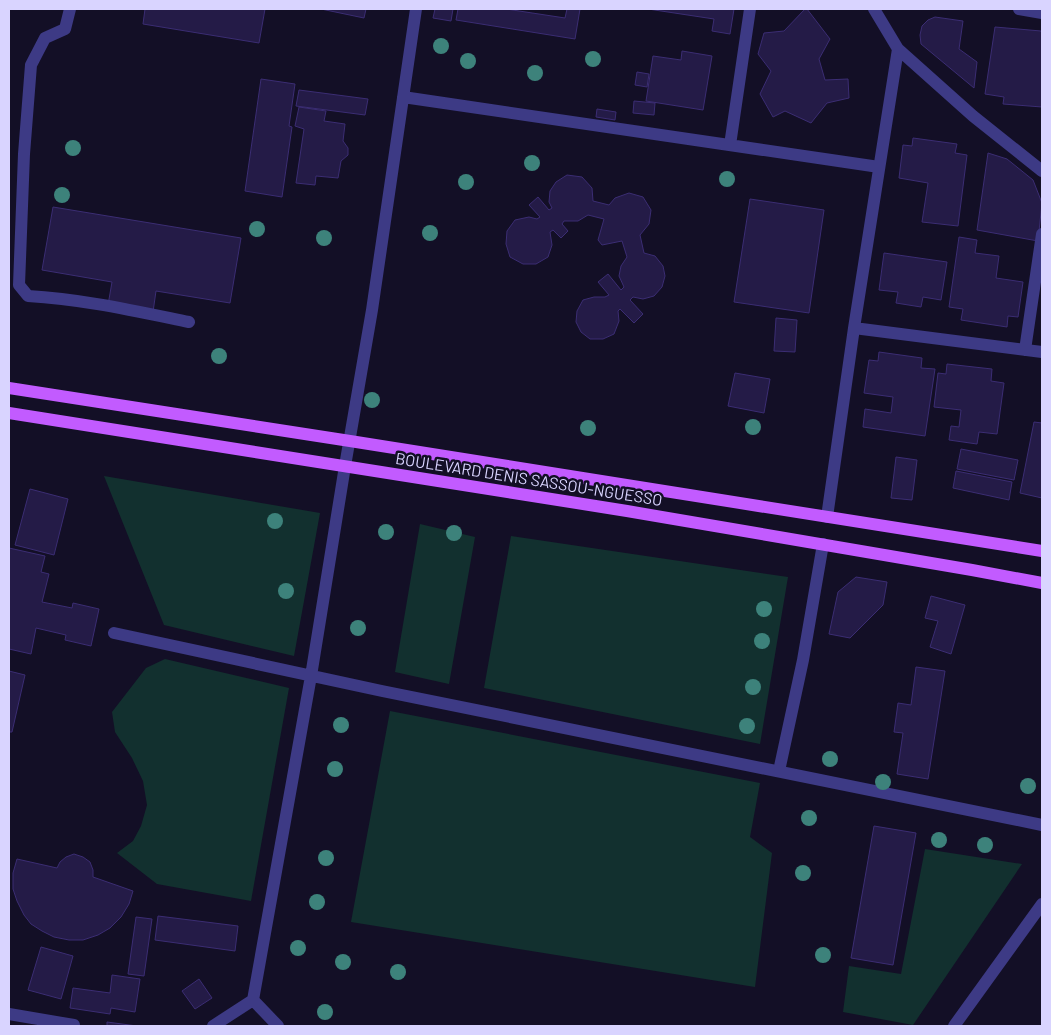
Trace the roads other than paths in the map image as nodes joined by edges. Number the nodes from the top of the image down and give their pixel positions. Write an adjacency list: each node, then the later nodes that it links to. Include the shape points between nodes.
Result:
1 (70, 9): 13 (street, via 65,29 45,38 31,65 19,286 28,296 94,303)
2 (416, 9): 8 (street)
3 (750, 9): 9 (street)
4 (874, 9): 7 (street)
5 (1019, 9): 6 (street)
6 (1042, 13)
7 (898, 49): 10 (street); 11 (street, via 973,116)
8 (403, 97): 9 (street); 19 (street)
9 (730, 145): 10 (street)
10 (880, 168): 14 (street)
11 (1042, 171)
12 (1042, 234): 15 (street)
13 (189, 322)
14 (854, 328): 15 (street); 21 (street)
15 (1025, 350): 16 (street)
16 (1042, 352)
17 (9, 388): 19 (main road, BOULEVARD DENIS SASSOU-NGUESSO)
18 (9, 412): 20 (main road, BOULEVARD DENIS SASSOU-NGUESSO)
19 (350, 441): 20 (street); 21 (main road, BOULEVARD DENIS SASSOU-NGUESSO)
20 (344, 466): 22 (main road, BOULEVARD DENIS SASSOU-NGUESSO); 26 (street)
21 (827, 517): 23 (main road, BOULEVARD DENIS SASSOU-NGUESSO)
22 (824, 544): 24 (main road, BOULEVARD DENIS SASSOU-NGUESSO); 27 (street)
23 (1042, 551)
24 (1042, 584)
25 (114, 633): 26 (street)
26 (311, 676): 27 (street); 30 (street)
27 (779, 771): 28 (street)
28 (1042, 825)
29 (1042, 904): 35 (street)
30 (253, 1000): 33 (street); 34 (street)
31 (9, 1014): 32 (street)
32 (74, 1024)
33 (213, 1026)
34 (278, 1026)
35 (954, 1026)

